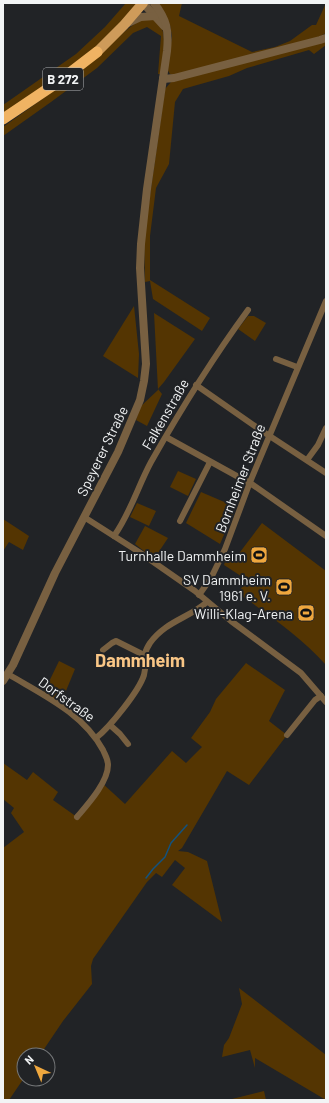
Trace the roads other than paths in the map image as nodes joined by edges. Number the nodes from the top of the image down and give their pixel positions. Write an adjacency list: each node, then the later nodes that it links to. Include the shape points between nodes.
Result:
1 (143, 3): 3 (street); 4 (main road, B 272)
2 (154, 3): 5 (street, via 166,22)
3 (155, 16): 4 (street, via 141,17); 5 (street)
4 (124, 25): 7 (main road, B 272)
5 (168, 32): 8 (street, Speyerer Straße)
6 (326, 38): 8 (street)
7 (97, 52): 9 (highway, B 272)
8 (163, 79): 22 (street, Speyerer Straße, via 141,244 140,268 146,353 144,381 137,409)
9 (3, 119)
10 (326, 301): 13 (street, Bornheimer Straße)
11 (248, 310): 14 (street, Falkenstraße)
12 (276, 359): 13 (street)
13 (297, 367): 16 (street, Bornheimer Straße)
14 (196, 385): 16 (street); 17 (street, Falkenstraße)
15 (326, 428): 18 (street)
16 (269, 436): 18 (street); 21 (street, Bornheimer Straße)
17 (166, 437): 19 (street); 24 (street, Falkenstraße)
18 (308, 460): 20 (street)
19 (210, 462): 21 (street); 23 (street)
20 (326, 472)
21 (250, 482): 25 (street); 26 (street, Bornheimer Straße, via 219,564)
22 (84, 517): 24 (street); 30 (street, Speyerer Straße, via 46,590)
23 (180, 521)
24 (114, 536): 26 (street)
25 (326, 536)
26 (199, 595): 27 (street)
27 (207, 602): 29 (street, Dorfstraße, via 162,629); 32 (street, via 301,673)
28 (103, 650): 29 (street, via 116,641)
29 (144, 655): 34 (street, Dorfstraße, via 141,682)
30 (8, 674): 31 (street, Speyerer Straße); 36 (street, Dorfstraße, via 65,709)
31 (3, 681)
32 (321, 696): 33 (street); 35 (street)
33 (326, 702)
34 (110, 725): 36 (street, Dorfstraße); 37 (street)
35 (287, 735)
36 (96, 738): 38 (street, via 108,761 106,774)
37 (128, 744)
38 (77, 817)

